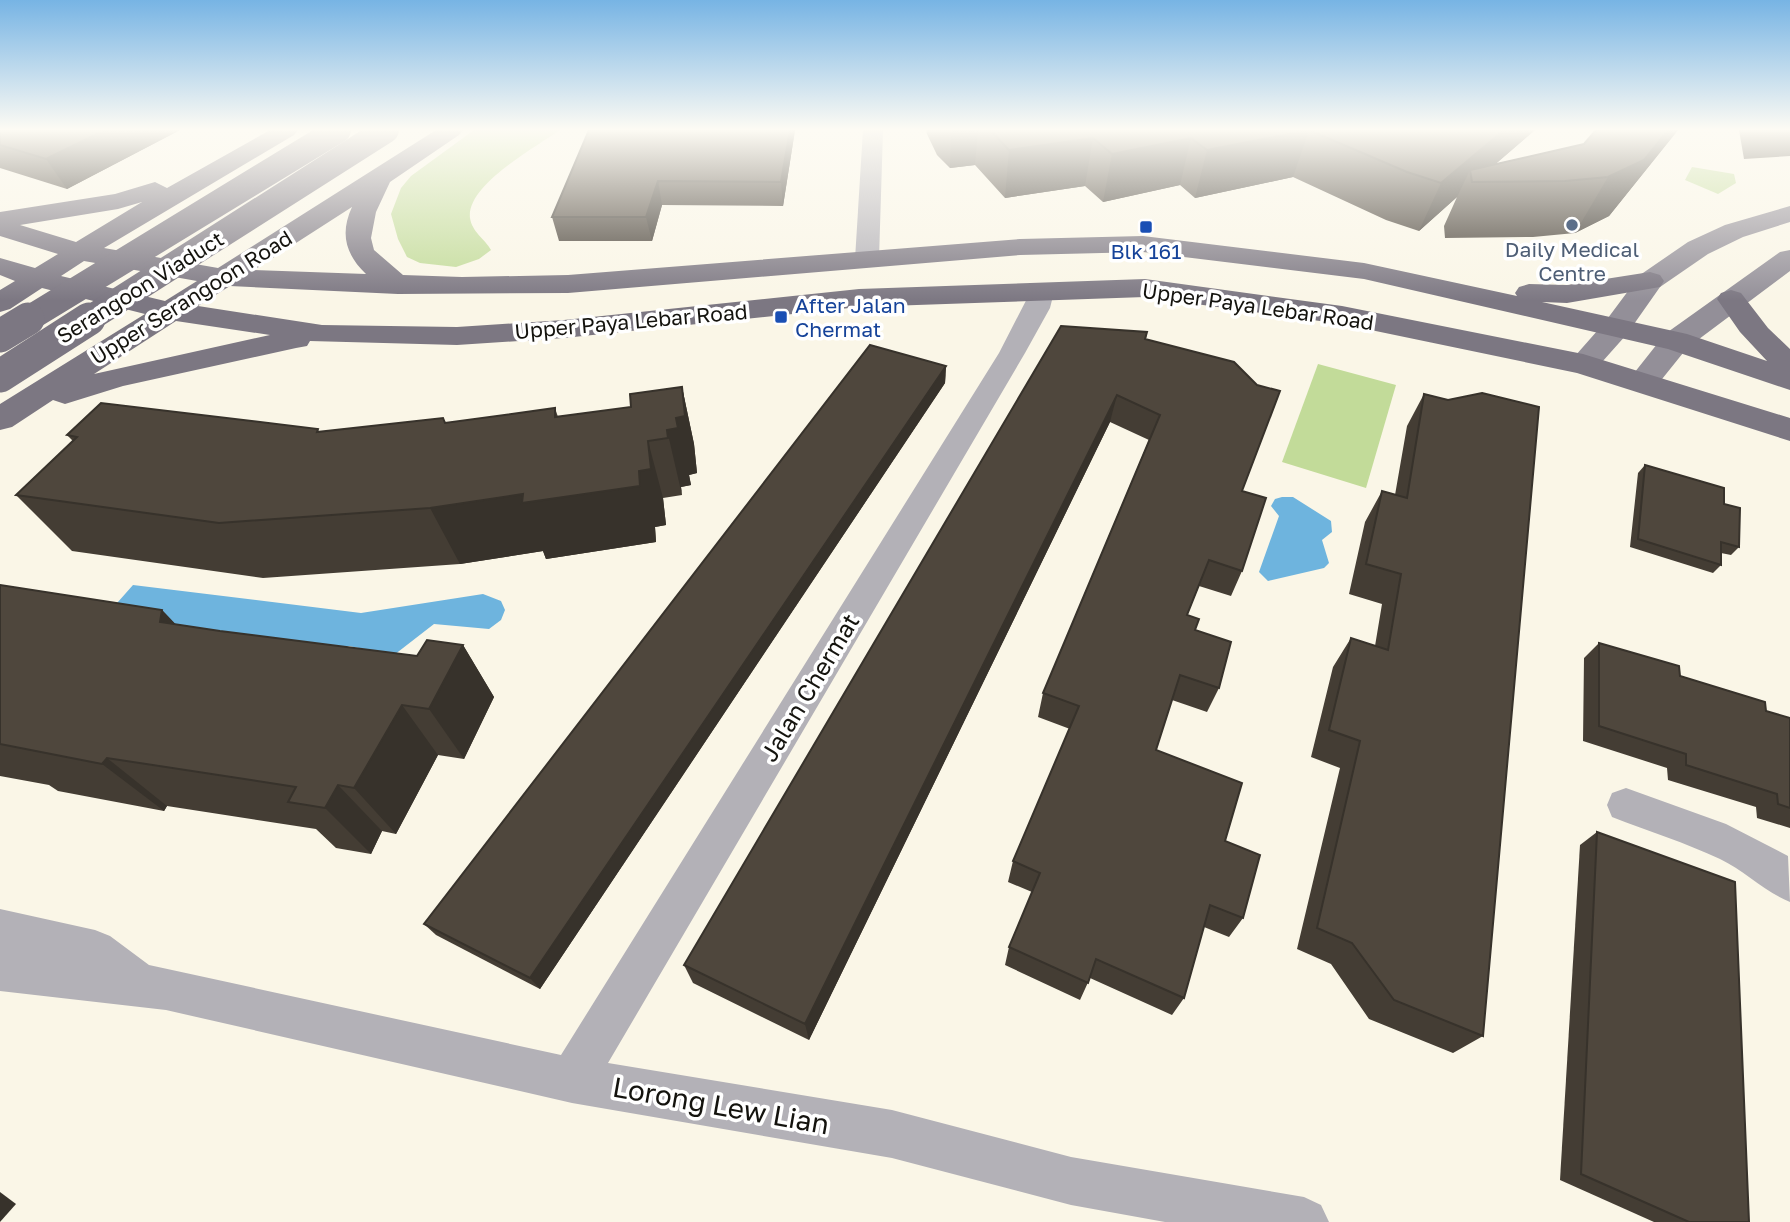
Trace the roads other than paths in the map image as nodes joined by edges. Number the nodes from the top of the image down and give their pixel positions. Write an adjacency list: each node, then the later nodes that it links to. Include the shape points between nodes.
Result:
1 (160, 187): 9 (main road, via 118,201)
2 (186, 187): 11 (main road)
3 (244, 187): 26 (main road, Serangoon Viaduct, bridge)
4 (297, 187): 30 (main road, Serangoon Viaduct, bridge)
5 (365, 187): 16 (main road, Upper Serangoon Road)
6 (374, 187): 19 (main road, via 363,208 357,241 362,257)
7 (870, 187): 13 (street)
8 (1790, 214): 18 (main road, via 1734,231)
9 (0, 220)
10 (0, 227): 11 (main road, Upper Paya Lebar Road)
11 (80, 252): 16 (main road, Upper Paya Lebar Road); 17 (main road)
12 (1790, 258): 21 (main road)
13 (867, 259): 15 (main road, Upper Paya Lebar Road, via 1020,247 1143,244); 19 (main road, Upper Paya Lebar Road, via 568,284)
14 (0, 266): 17 (main road, Upper Paya Lebar Road)
15 (1364, 271): 18 (main road, via 1529,293 1567,294); 24 (main road, Upper Paya Lebar Road)
16 (222, 277): 19 (main road, Upper Paya Lebar Road); 23 (main road, Upper Serangoon Road)
17 (38, 279): 22 (main road); 23 (main road, Upper Paya Lebar Road)
18 (1650, 281): 24 (main road)
19 (398, 285)
20 (1042, 292): 25 (main road, Upper Paya Lebar Road, via 859,298 471,335); 28 (main road, Upper Paya Lebar Road, via 1146,288 1342,315); 40 (street, Jalan Chermat, via 1012,353)
21 (1731, 299): 27 (main road); 29 (main road, via 1751,328)
22 (0, 303)
23 (170, 311): 25 (main road, Upper Paya Lebar Road); 33 (main road, Upper Serangoon Road)
24 (1616, 328): 27 (main road, Upper Paya Lebar Road); 28 (main road)
25 (322, 334): 33 (main road, via 116,377)
26 (0, 336)
27 (1676, 341): 31 (main road, Upper Paya Lebar Road); 32 (main road)
28 (1583, 364): 32 (main road, Upper Paya Lebar Road)
29 (1790, 365)
30 (0, 376)
31 (1790, 380)
32 (1643, 382): 34 (main road, Upper Paya Lebar Road)
33 (0, 421)
34 (1790, 430)
35 (1626, 805): 36 (street, via 1731,847 1776,870)
36 (1790, 883)
37 (0, 930): 39 (street, Lorong Lew Lian, via 94,951)
38 (0, 970): 39 (street, Lorong Lew Lian)
39 (139, 983): 40 (street, Lorong Lew Lian)
40 (572, 1080): 41 (street, Lorong Lew Lian, via 892,1134 1071,1181)
41 (1304, 1222)

